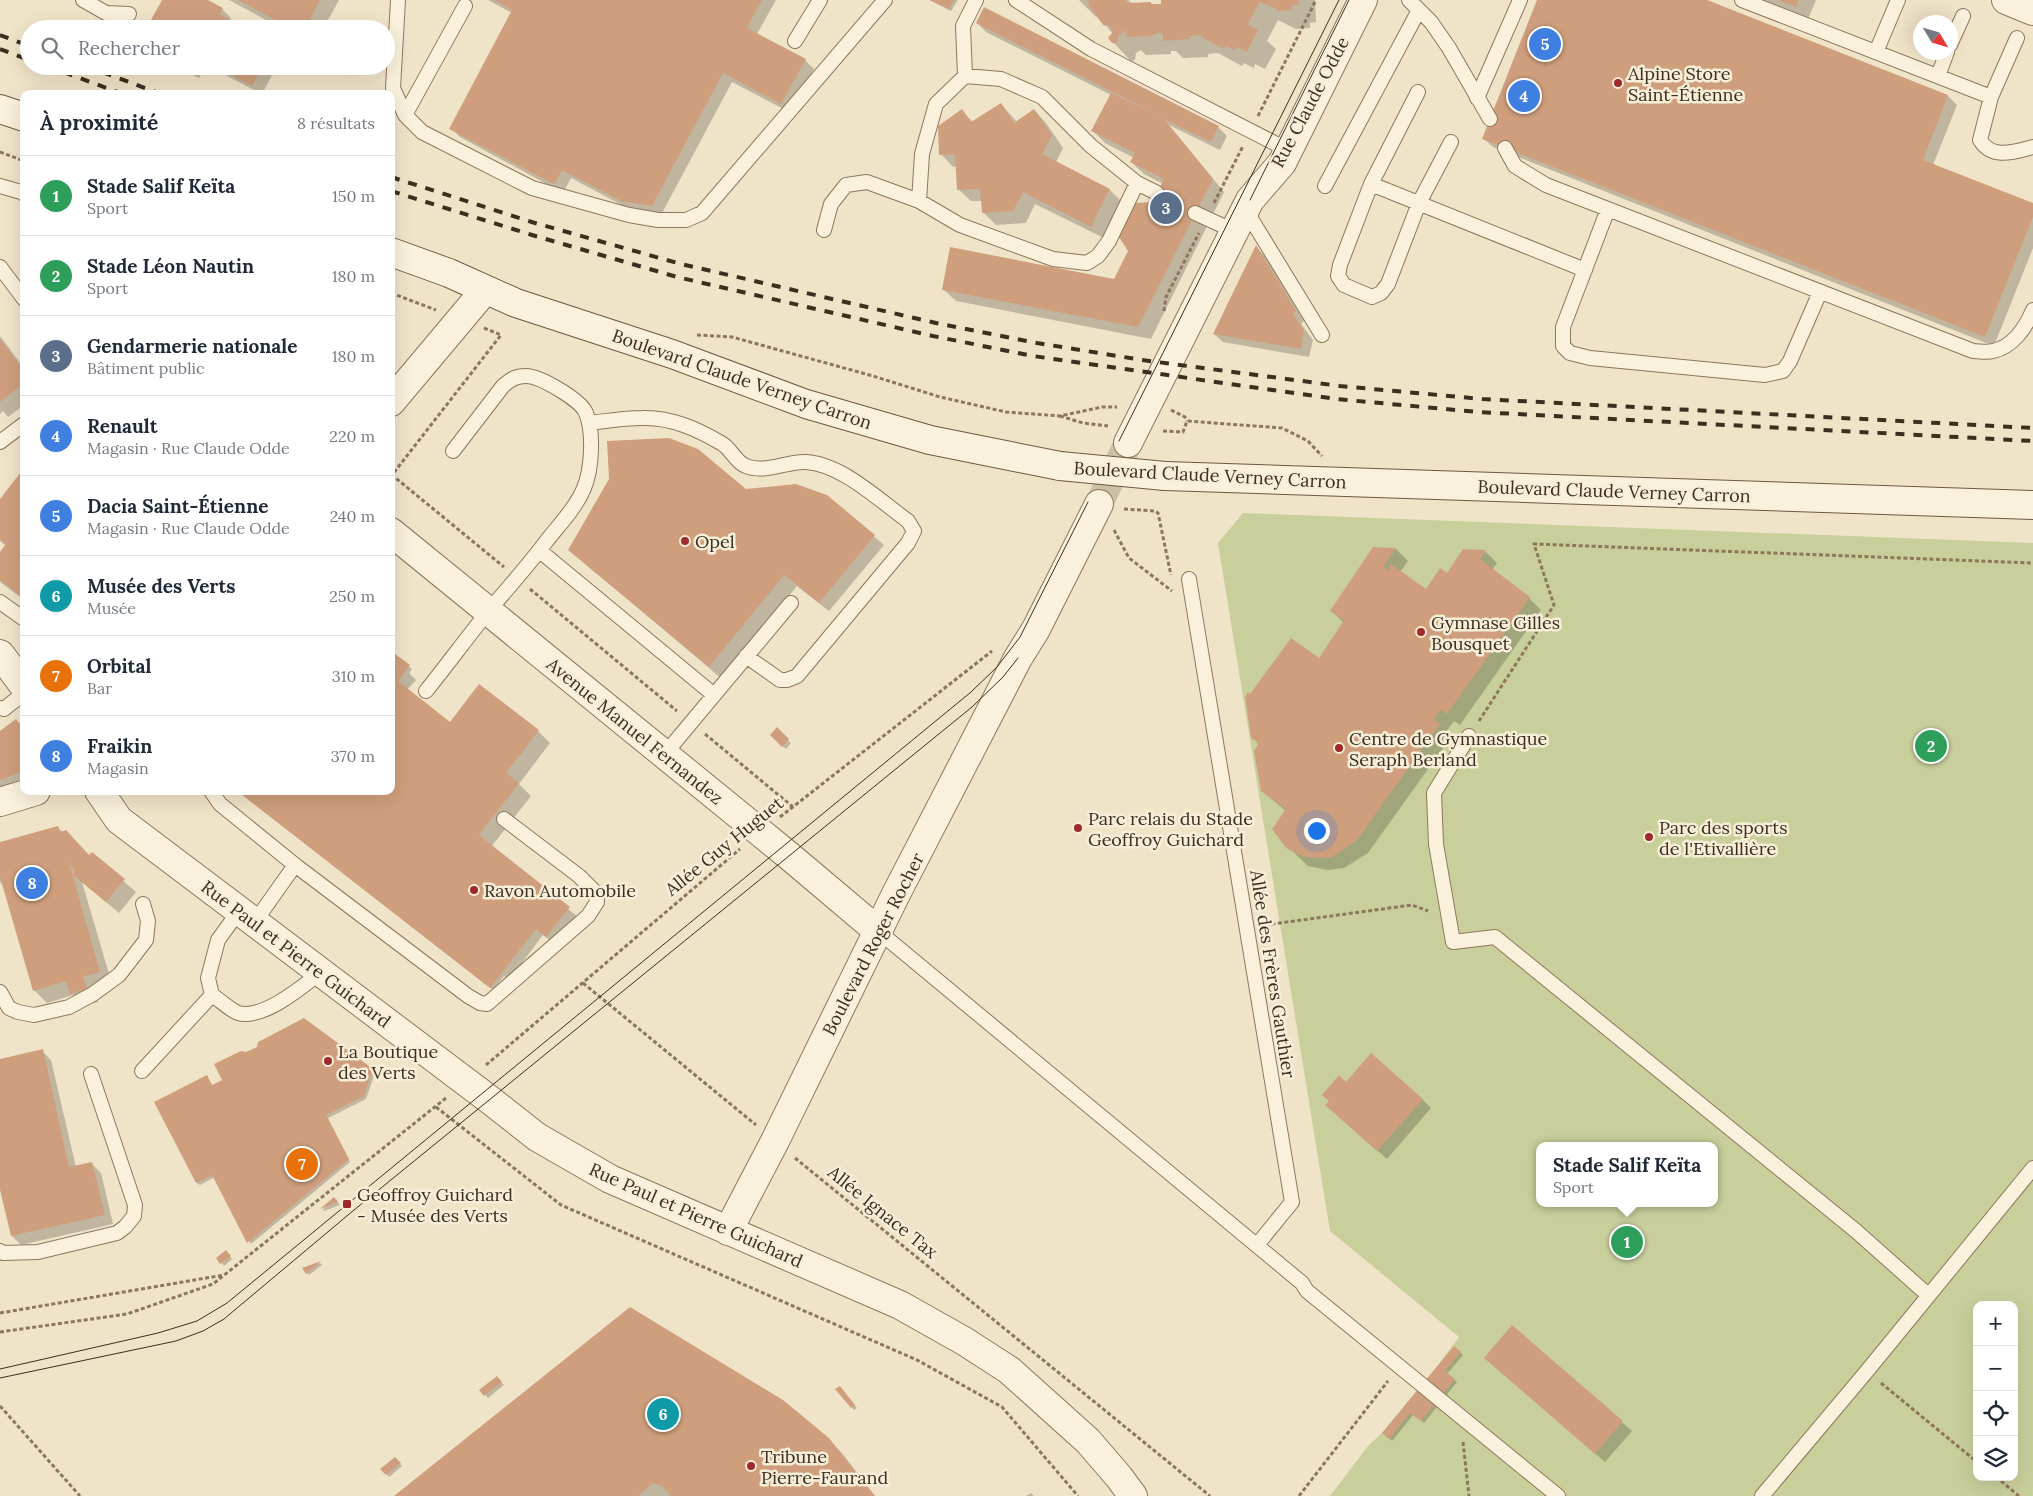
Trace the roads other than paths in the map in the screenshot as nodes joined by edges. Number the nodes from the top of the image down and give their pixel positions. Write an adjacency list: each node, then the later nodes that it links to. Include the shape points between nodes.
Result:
1 (83, 0): 16 (lane, via 106,13)
2 (398, 0): 22 (lane)
3 (820, 0): 20 (lane)
4 (886, 0): 33 (lane, via 718,197 702,213 686,220 629,215 532,188 422,132)
5 (976, 0): 25 (lane, via 963,26)
6 (1016, 0): 39 (lane, via 1091,50)
7 (1363, 0): 39 (street, Rue Claude Odde)
8 (1409, 0): 14 (lane)
9 (1520, 0): 31 (lane)
10 (1742, 0): 21 (lane)
11 (1898, 0): 21 (lane)
12 (2006, 0): 15 (street)
13 (465, 6): 33 (lane)
14 (1420, 10): 31 (lane, via 1449,48); 43 (lane)
15 (2033, 11)
16 (129, 14)
17 (1963, 16): 18 (lane)
18 (1958, 27)
19 (2017, 38): 30 (lane)
20 (795, 41)
21 (1876, 52): 26 (lane)
22 (395, 53)
23 (1945, 60): 26 (lane)
24 (394, 75): 27 (lane)
25 (964, 76): 40 (lane, via 1001,78 1042,98 1091,146); 46 (lane, via 936,104 922,154)
26 (1938, 76): 30 (lane)
27 (394, 90)
28 (395, 92): 33 (lane)
29 (1418, 92): 41 (lane)
30 (1990, 97): 37 (lane, via 1980,140 1986,149 2001,154)
31 (1477, 98): 35 (lane)
32 (0, 109): 34 (street)
33 (405, 114)
34 (20, 116)
35 (1490, 119)
36 (1451, 142): 47 (lane)
37 (2033, 147)
38 (1505, 148): 48 (lane, via 1515,166 1546,185)
39 (1288, 150): 49 (street, Rue Claude Odde, via 1282,163)
40 (1138, 183): 45 (lane); 46 (lane, via 1109,241 1098,256 1087,262 1053,259 960,226)
41 (1371, 184): 47 (lane); 47 (lane, via 1338,276 1344,285 1372,297 1381,293 1388,284)
42 (0, 186): 44 (lane)
43 (1325, 186)
44 (20, 192)
45 (1157, 193)
46 (919, 201): 51 (lane, via 867,182 846,185 831,204)
47 (1419, 203): 54 (lane)
48 (1608, 209): 54 (lane); 56 (lane)
49 (1243, 213): 50 (lane); 59 (lane); 63 (street, Rue Claude Odde)
50 (1201, 216)
51 (824, 230)
52 (395, 253): 55 (street, Boulevard Claude Verney Carron)
53 (0, 267): 57 (lane)
54 (1585, 270): 56 (lane, via 1563,327 1563,346 1570,352 1590,358 1646,364 1764,374 1783,371)
55 (485, 290): 60 (street); 66 (street, Boulevard Claude Verney Carron, bridge, via 816,407 930,440 1060,466 1165,476)
56 (1820, 292): 58 (lane, via 1973,351 1994,352 2011,343 2027,325)
57 (20, 294)
58 (2033, 310)
59 (1322, 336)
60 (395, 397)
61 (589, 423): 65 (lane, via 586,411 567,393 528,376 512,378); 69 (lane, via 591,446 584,488); 76 (lane, via 644,417 682,423 724,444 746,466 762,469 807,462 829,468 847,476 908,521 914,531 908,543 797,676 780,680)
62 (20, 427): 64 (lane)
63 (1130, 439)
64 (0, 442)
65 (453, 450)
66 (2033, 505)
67 (1108, 513): 92 (street, Boulevard Roger Rocher, via 1030,640 1009,652)
68 (395, 535): 73 (street, Avenue Manuel Fernandez)
69 (540, 550): 73 (lane); 79 (lane)
70 (1189, 579): 100 (lane, Allée des Frères Gauthier, via 1292,1202)
71 (0, 602): 74 (lane)
72 (791, 603): 76 (lane)
73 (488, 612): 78 (lane); 83 (street, Avenue Manuel Fernandez)
74 (20, 616)
75 (0, 654): 77 (street)
76 (746, 656): 79 (lane)
77 (20, 681)
78 (426, 691)
79 (714, 695): 83 (lane)
80 (20, 696): 81 (lane)
81 (0, 708)
82 (1469, 736): 102 (lane, via 1434,793 1436,844 1453,942 1495,937 1856,1231)
83 (664, 755): 92 (street, Avenue Manuel Fernandez)
84 (23, 795): 87 (street)
85 (103, 795): 91 (street, Rue Paul et Pierre Guichard, via 119,820)
86 (214, 795): 89 (lane, via 220,804)
87 (0, 802)
88 (504, 818): 89 (lane, via 580,876 596,892 597,902 588,916 487,1004 480,1004 468,996)
89 (294, 865): 91 (lane)
90 (143, 904): 94 (lane, via 148,921 146,940 120,975 93,994 68,1007 34,1015 9,1008)
91 (246, 917): 93 (street, Rue Paul et Pierre Guichard); 95 (lane, via 218,940 208,978)
92 (878, 931): 99 (street, Boulevard Roger Rocher, via 775,1142); 100 (lane)
93 (320, 973): 95 (lane, via 291,995 262,1011 239,1013); 99 (street, Rue Paul et Pierre Guichard, via 537,1137 610,1180)
94 (0, 992)
95 (212, 995): 96 (lane)
96 (142, 1071)
97 (91, 1074): 101 (lane, via 135,1205 134,1216 118,1233 38,1252)
98 (2033, 1168): 102 (lane)
99 (728, 1230): 103 (street, Rue Paul et Pierre Guichard, via 900,1305 994,1360 1088,1441)
100 (1257, 1245): 104 (lane, via 1302,1283 1307,1291)
101 (0, 1251)
102 (1928, 1295): 105 (lane)
103 (1133, 1496)
104 (1558, 1496)
105 (1762, 1496)

